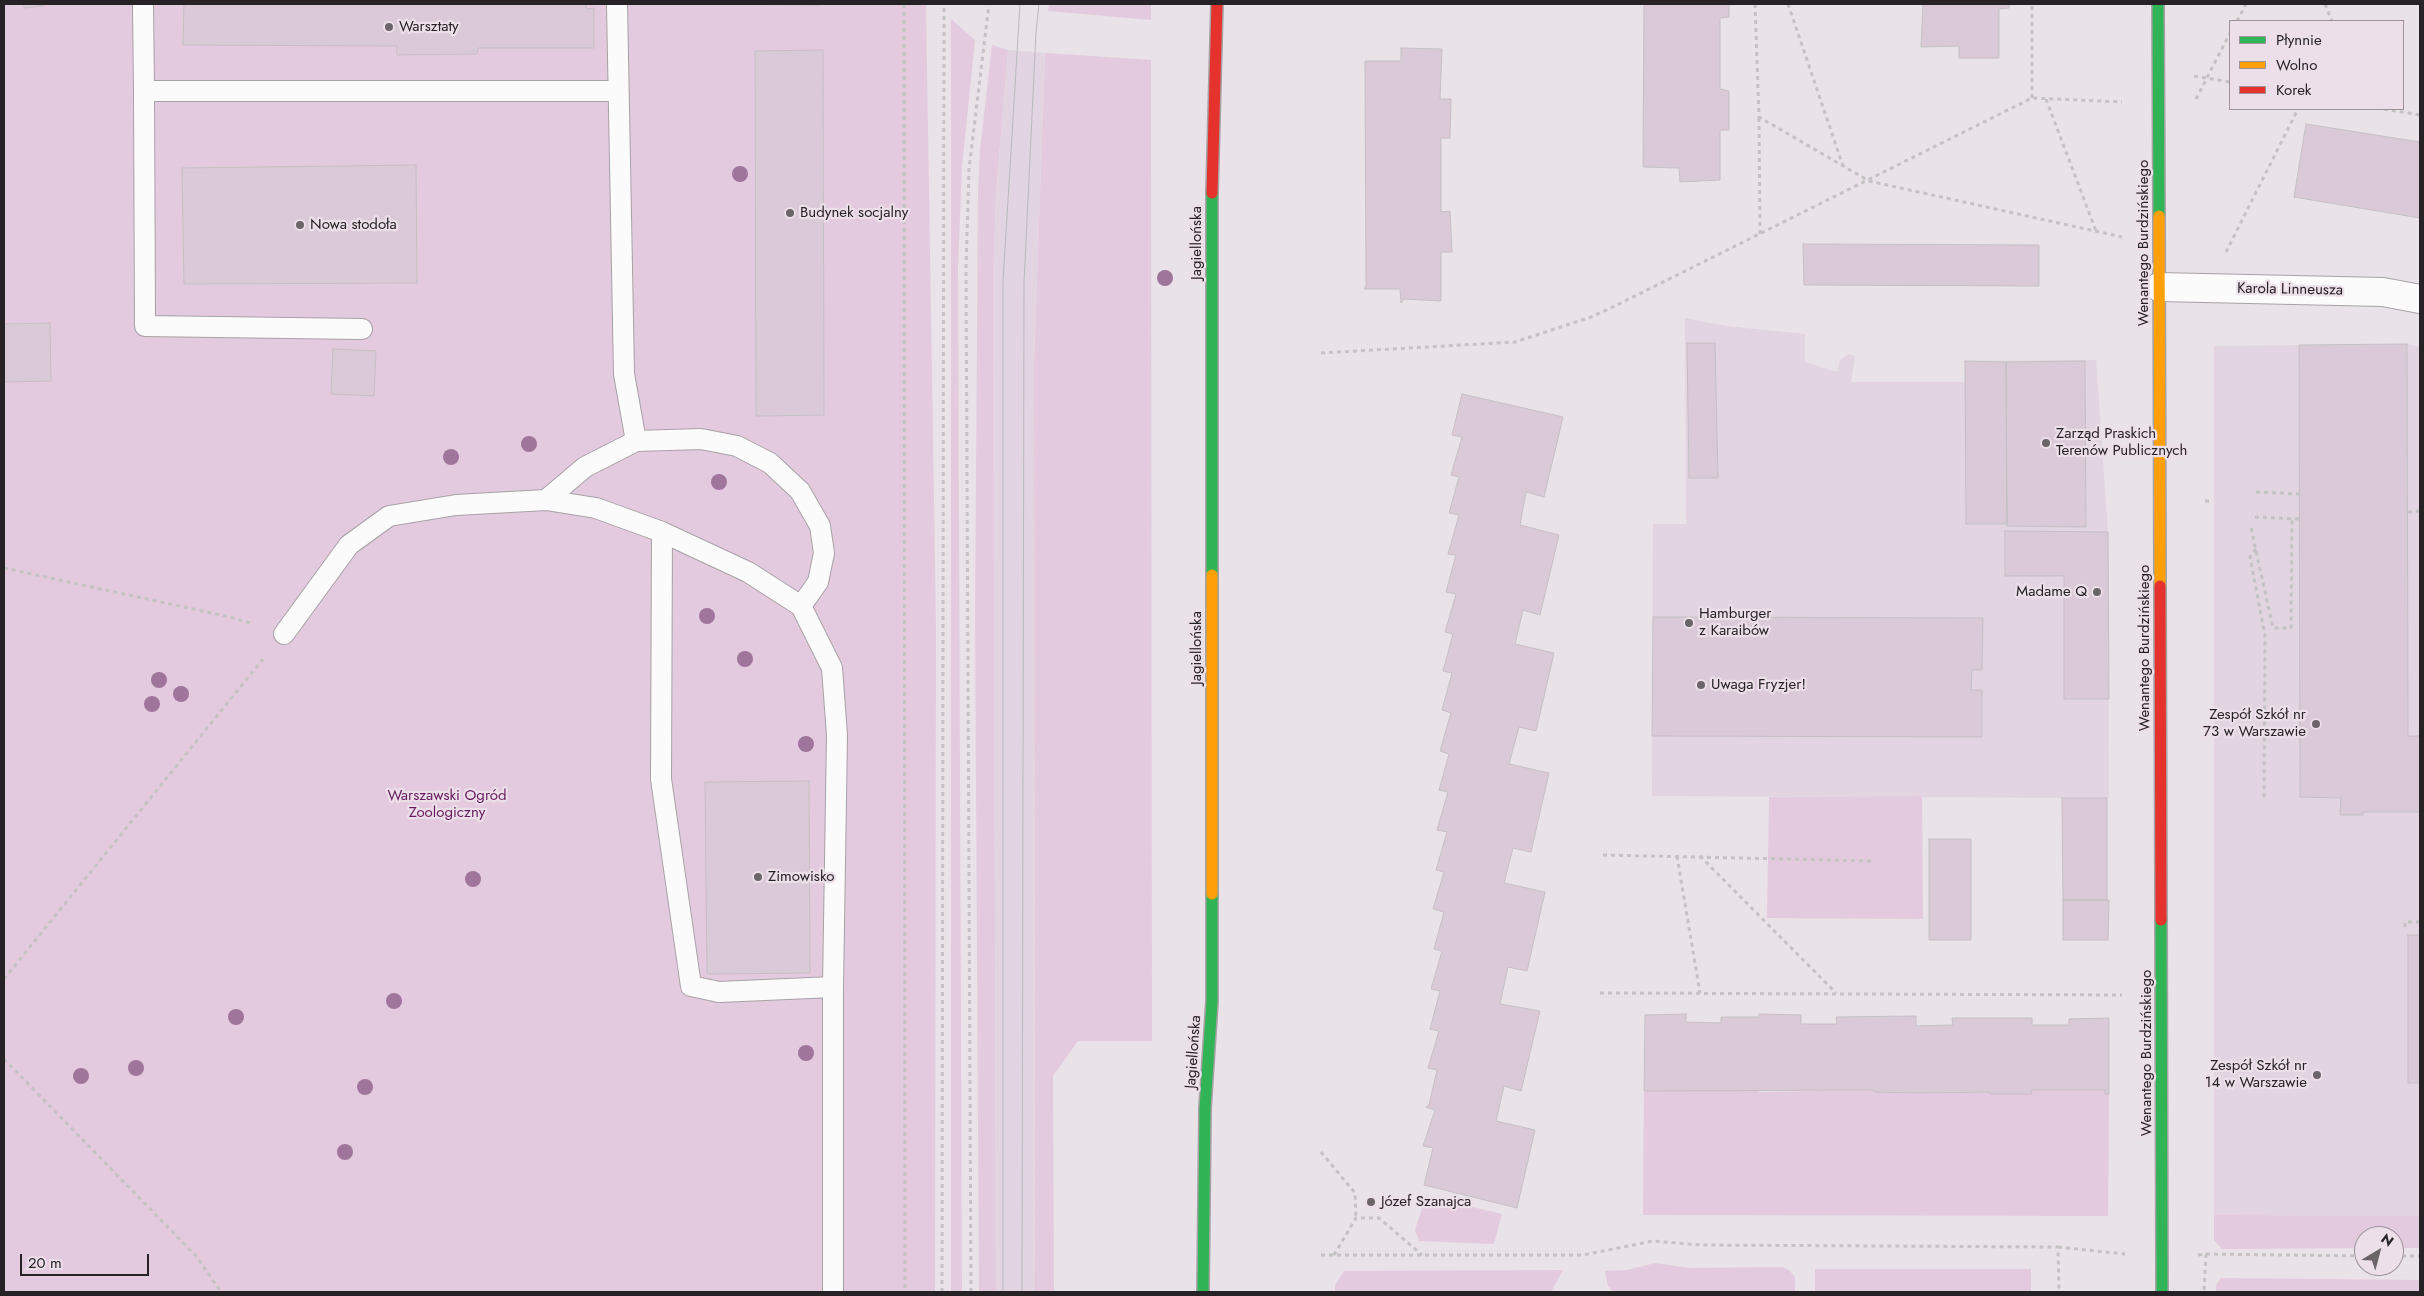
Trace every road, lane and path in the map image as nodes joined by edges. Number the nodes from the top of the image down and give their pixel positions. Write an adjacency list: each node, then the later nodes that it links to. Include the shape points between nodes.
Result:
1 (143, 4): 19 (lane)
2 (616, 4): 20 (lane)
3 (904, 4): 81 (path)
4 (944, 4): 82 (path)
5 (989, 4): 83 (path, via 969,169 966,268)
6 (1217, 4): 84 (street, Jagiellońska, via 1212,163 1212,1001 1205,1108)
7 (1755, 4): 28 (path)
8 (1788, 4): 29 (path)
9 (2032, 4): 21 (path)
10 (2158, 4): 35 (street, Wenantego Burdzińskiego)
11 (2246, 4): 13 (path)
12 (2325, 4): 14 (path)
13 (2238, 20)
14 (2332, 20)
15 (2229, 36): 17 (path)
16 (2188, 75): 17 (path)
17 (2207, 78): 18 (path); 24 (path)
18 (2229, 82)
19 (144, 91): 20 (lane); 37 (lane, via 145,326)
20 (617, 91): 39 (lane, via 624,374)
21 (2032, 98): 22 (path); 30 (path)
22 (2046, 99): 23 (path); 31 (path)
23 (2127, 102)
24 (2192, 107)
25 (2297, 110): 34 (path)
26 (2390, 110): 27 (path)
27 (2420, 115)
28 (1760, 117): 29 (path); 32 (path)
29 (1844, 166): 30 (path)
30 (1869, 180): 31 (path); 32 (path)
31 (2096, 232): 33 (path)
32 (1760, 234): 38 (path, via 1591,317 1515,342)
33 (2126, 237)
34 (2224, 255)
35 (2159, 287): 36 (street, Karola Linneusza, via 2383,292); 86 (street, Wenantego Burdzińskiego)
36 (2420, 299)
37 (362, 329)
38 (1320, 353)
39 (636, 440): 42 (lane, via 585,467); 54 (lane, via 702,439 737,446 770,463 800,491 820,526 824,553 818,582)
40 (2256, 492): 41 (path)
41 (2299, 494)
42 (546, 500): 51 (lane, via 596,508); 55 (lane, via 456,505 389,516 349,545)
43 (2205, 501): 44 (path)
44 (2213, 501)
45 (2420, 511): 46 (path)
46 (2408, 512)
47 (2255, 517): 48 (path)
48 (2292, 518): 49 (path); 52 (path, via 2291,628 2273,628)
49 (2299, 518)
50 (2251, 528): 52 (path)
51 (662, 532): 54 (lane, via 748,572); 64 (lane, via 661,779 691,986 719,992)
52 (2256, 549): 56 (path, via 2250,557 2265,636)
53 (4, 568): 55 (path, via 230,616)
54 (801, 606): 64 (lane, via 832,668 837,735)
55 (284, 634): 63 (path)
56 (2264, 799)
57 (1603, 855): 58 (path)
58 (1677, 856): 59 (path); 66 (path)
59 (1700, 856): 60 (path); 67 (path)
60 (1875, 861)
61 (2420, 922): 62 (path, via 2405,922)
62 (2405, 927)
63 (4, 979)
64 (834, 987): 80 (lane)
65 (1600, 993): 66 (path)
66 (1700, 993): 67 (path)
67 (1837, 994): 68 (path)
68 (2122, 995)
69 (4, 1059): 79 (path, via 196,1256)
70 (1321, 1152): 71 (path, via 1355,1193)
71 (1356, 1218): 74 (path, via 1379,1218); 75 (path)
72 (2206, 1254): 76 (path)
73 (1321, 1255): 75 (path)
74 (1422, 1255): 75 (path); 85 (path, via 1583,1255 1653,1242 1701,1246 2058,1248)
75 (1333, 1256)
76 (2354, 1256)
77 (2404, 1256): 78 (path)
78 (2420, 1256)
79 (221, 1292)
80 (833, 1292)
81 (905, 1292)
82 (942, 1292)
83 (971, 1292)
84 (1203, 1292)
85 (2059, 1292)
86 (2162, 1292)

